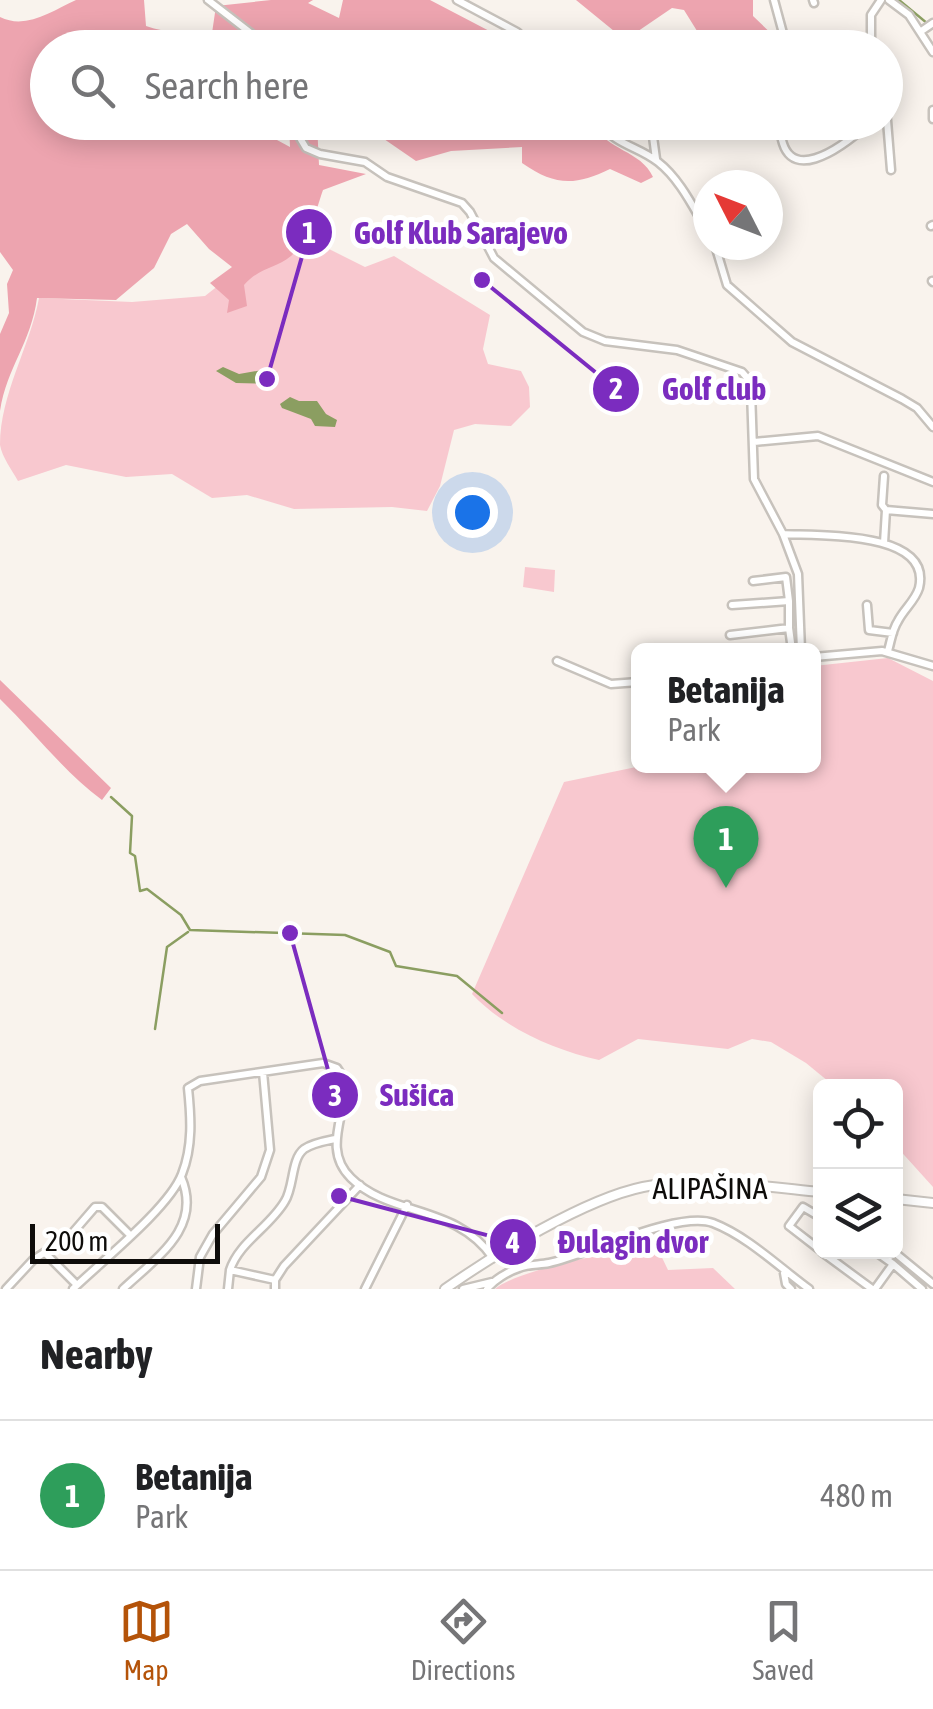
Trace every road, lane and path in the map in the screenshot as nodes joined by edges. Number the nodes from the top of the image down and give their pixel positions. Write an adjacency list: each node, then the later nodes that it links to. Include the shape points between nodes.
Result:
1 (208, 0): 7 (street)
2 (456, 0): 8 (street)
3 (774, 0): 9 (street)
4 (889, 0): 6 (street)
5 (878, 3): 10 (street)
6 (927, 27): 11 (street)
7 (247, 30)
8 (513, 30)
9 (783, 30)
10 (870, 30)
11 (933, 52)
12 (933, 110): 13 (street)
13 (933, 118)
14 (301, 140): 25 (street, via 320,154 365,162 386,177 462,204 494,258 583,332 678,350 742,372 750,380)
15 (616, 140): 20 (street)
16 (653, 140): 20 (street)
17 (781, 140): 18 (street, via 800,160 811,161)
18 (849, 140)
19 (887, 140): 21 (street)
20 (656, 160): 22 (street)
21 (892, 170)
22 (693, 207)
23 (720, 260): 24 (street, via 727,285 792,342 918,408)
24 (933, 426)
25 (754, 442): 27 (street, via 818,436); 30 (street, via 754,480)
26 (884, 476): 28 (street)
27 (933, 482)
28 (886, 510): 29 (street); 31 (street)
29 (933, 514)
30 (782, 534): 31 (street); 40 (street, via 798,574)
31 (884, 543): 37 (street, via 910,554 920,576)
32 (754, 581): 33 (street, via 786,578)
33 (789, 602): 34 (street); 36 (street)
34 (732, 605)
35 (868, 605): 37 (street, via 869,630)
36 (789, 628): 38 (street); 39 (street)
37 (893, 633): 41 (street)
38 (730, 635)
39 (791, 643)
40 (801, 643)
41 (888, 651): 42 (street); 44 (street)
42 (821, 656)
43 (557, 661): 45 (street, via 612,684)
44 (933, 666)
45 (631, 683)
46 (263, 1072): 47 (street, via 323,1063 337,1068 346,1083); 48 (street, via 188,1088 192,1126); 71 (street, via 266,1164 200,1257)
47 (336, 1139): 49 (street, via 344,1170); 63 (street, via 299,1155 284,1204)
48 (181, 1177): 55 (street); 70 (street, via 189,1209 183,1226)
49 (360, 1185): 53 (street); 66 (street, via 301,1246)
50 (813, 1191): 61 (main road, ALIPAŠINA, via 726,1184 643,1187 584,1208)
51 (903, 1200): 52 (main road)
52 (933, 1203)
53 (407, 1205): 61 (street, via 451,1222); 73 (street)
54 (813, 1213): 56 (street, via 803,1207 789,1226)
55 (129, 1234): 57 (street, via 98,1206); 68 (street)
56 (813, 1245)
57 (45, 1253): 68 (street); 69 (street)
58 (832, 1259): 79 (street)
59 (886, 1259): 62 (street)
60 (903, 1259): 67 (street)
61 (490, 1262): 74 (main road, ALIPAŠINA)
62 (893, 1264): 79 (street); 80 (street)
63 (230, 1270): 66 (street); 72 (street)
64 (784, 1271): 65 (street, via 732,1234 698,1220 522,1266); 77 (street); 78 (street)
65 (493, 1282): 75 (street); 76 (street)
66 (275, 1284)
67 (933, 1284)
68 (75, 1287)
69 (6, 1289)
70 (124, 1289)
71 (196, 1289)
72 (228, 1289)
73 (365, 1289)
74 (446, 1289)
75 (463, 1289)
76 (487, 1289)
77 (791, 1289)
78 (808, 1289)
79 (874, 1289)
80 (922, 1289)

